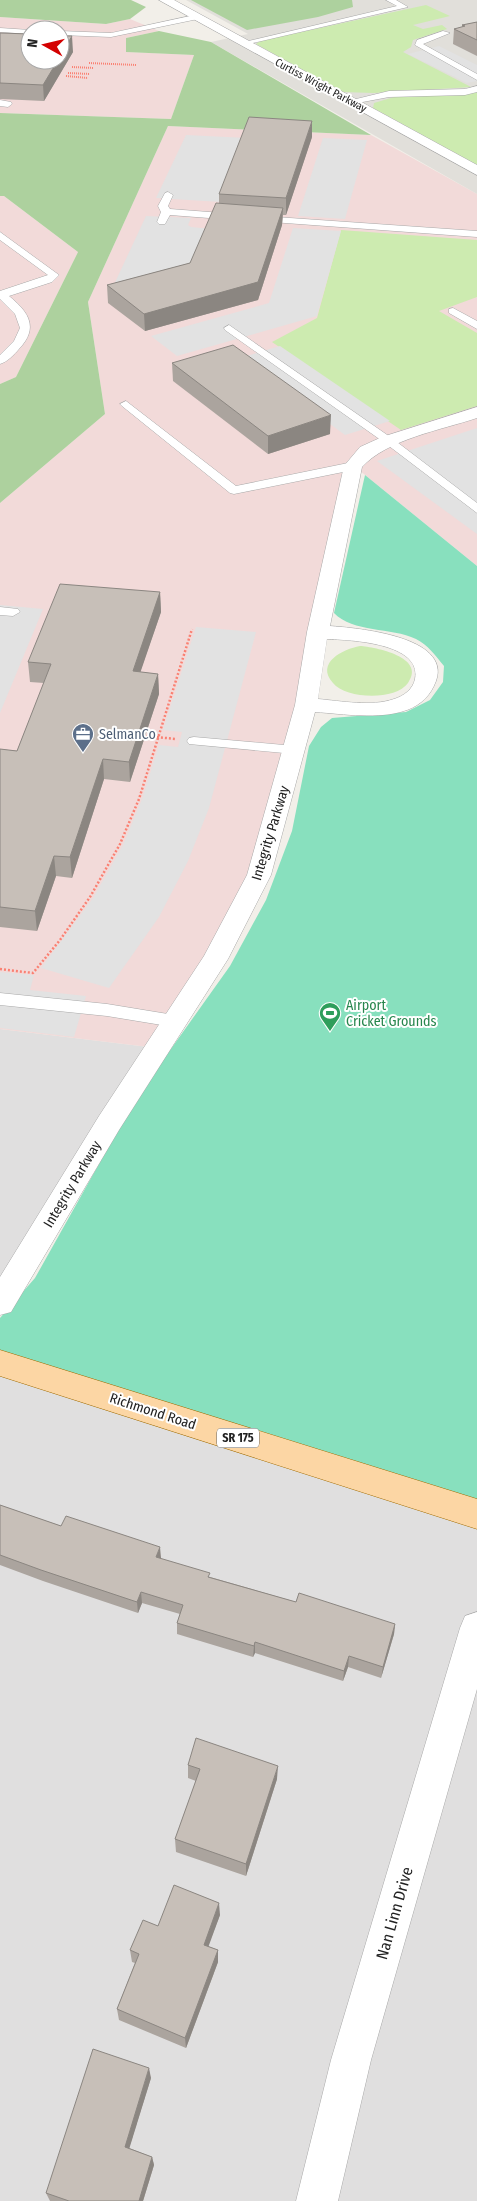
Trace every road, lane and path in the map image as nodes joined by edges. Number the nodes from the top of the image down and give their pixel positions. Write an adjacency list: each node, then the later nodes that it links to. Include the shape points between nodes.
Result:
1 (165, 0): 3 (street, Curtiss Wright Parkway)
2 (390, 0): 8 (lane, via 404,7)
3 (195, 17): 7 (lane, via 111,36); 8 (street, Curtiss Wright Parkway)
4 (0, 30): 5 (lane)
5 (20, 31)
6 (446, 33): 16 (lane, via 426,38 419,45)
7 (70, 34)
8 (244, 43): 19 (street, Curtiss Wright Parkway)
9 (89, 63): 10 (path)
10 (136, 65)
11 (72, 66): 12 (path)
12 (94, 68)
13 (68, 73): 14 (path)
14 (90, 74)
15 (66, 76): 17 (path)
16 (477, 77)
17 (88, 78)
18 (477, 89): 19 (lane, via 389,94)
19 (352, 101): 20 (street, Curtiss Wright Parkway)
20 (477, 171)
21 (168, 195): 22 (lane, via 163,206)
22 (166, 212): 23 (lane); 24 (lane)
23 (162, 223)
24 (477, 234)
25 (0, 235): 26 (lane, via 54,275 48,280)
26 (1, 295): 30 (lane, via 14,304 26,328 18,346)
27 (454, 311): 28 (lane)
28 (477, 326)
29 (229, 328): 33 (lane)
30 (0, 361)
31 (126, 404): 34 (lane, via 234,490)
32 (477, 412): 33 (street)
33 (389, 440): 34 (street, via 367,451); 35 (lane)
34 (353, 466): 37 (street, Integrity Parkway)
35 (477, 509)
36 (192, 629): 40 (path)
37 (318, 632): 38 (street, Integrity Parkway); 38 (street, via 344,633 402,644 422,657 427,673 423,688 409,702 386,708)
38 (306, 704): 42 (street, Integrity Parkway)
39 (145, 736): 40 (path)
40 (158, 738): 41 (path); 43 (path, via 128,826 90,897 32,973)
41 (194, 741): 42 (lane)
42 (295, 750): 45 (street, Integrity Parkway, via 259,875 215,959)
43 (0, 970)
44 (0, 999): 45 (lane, via 107,1010)
45 (174, 1021): 46 (street, Integrity Parkway)
46 (0, 1303)
47 (0, 1362): 48 (main road, Richmond Road / SR 175)
48 (477, 1514)
49 (477, 1628): 50 (street, Nan Linn Drive, via 351,2060)
50 (317, 2201)

